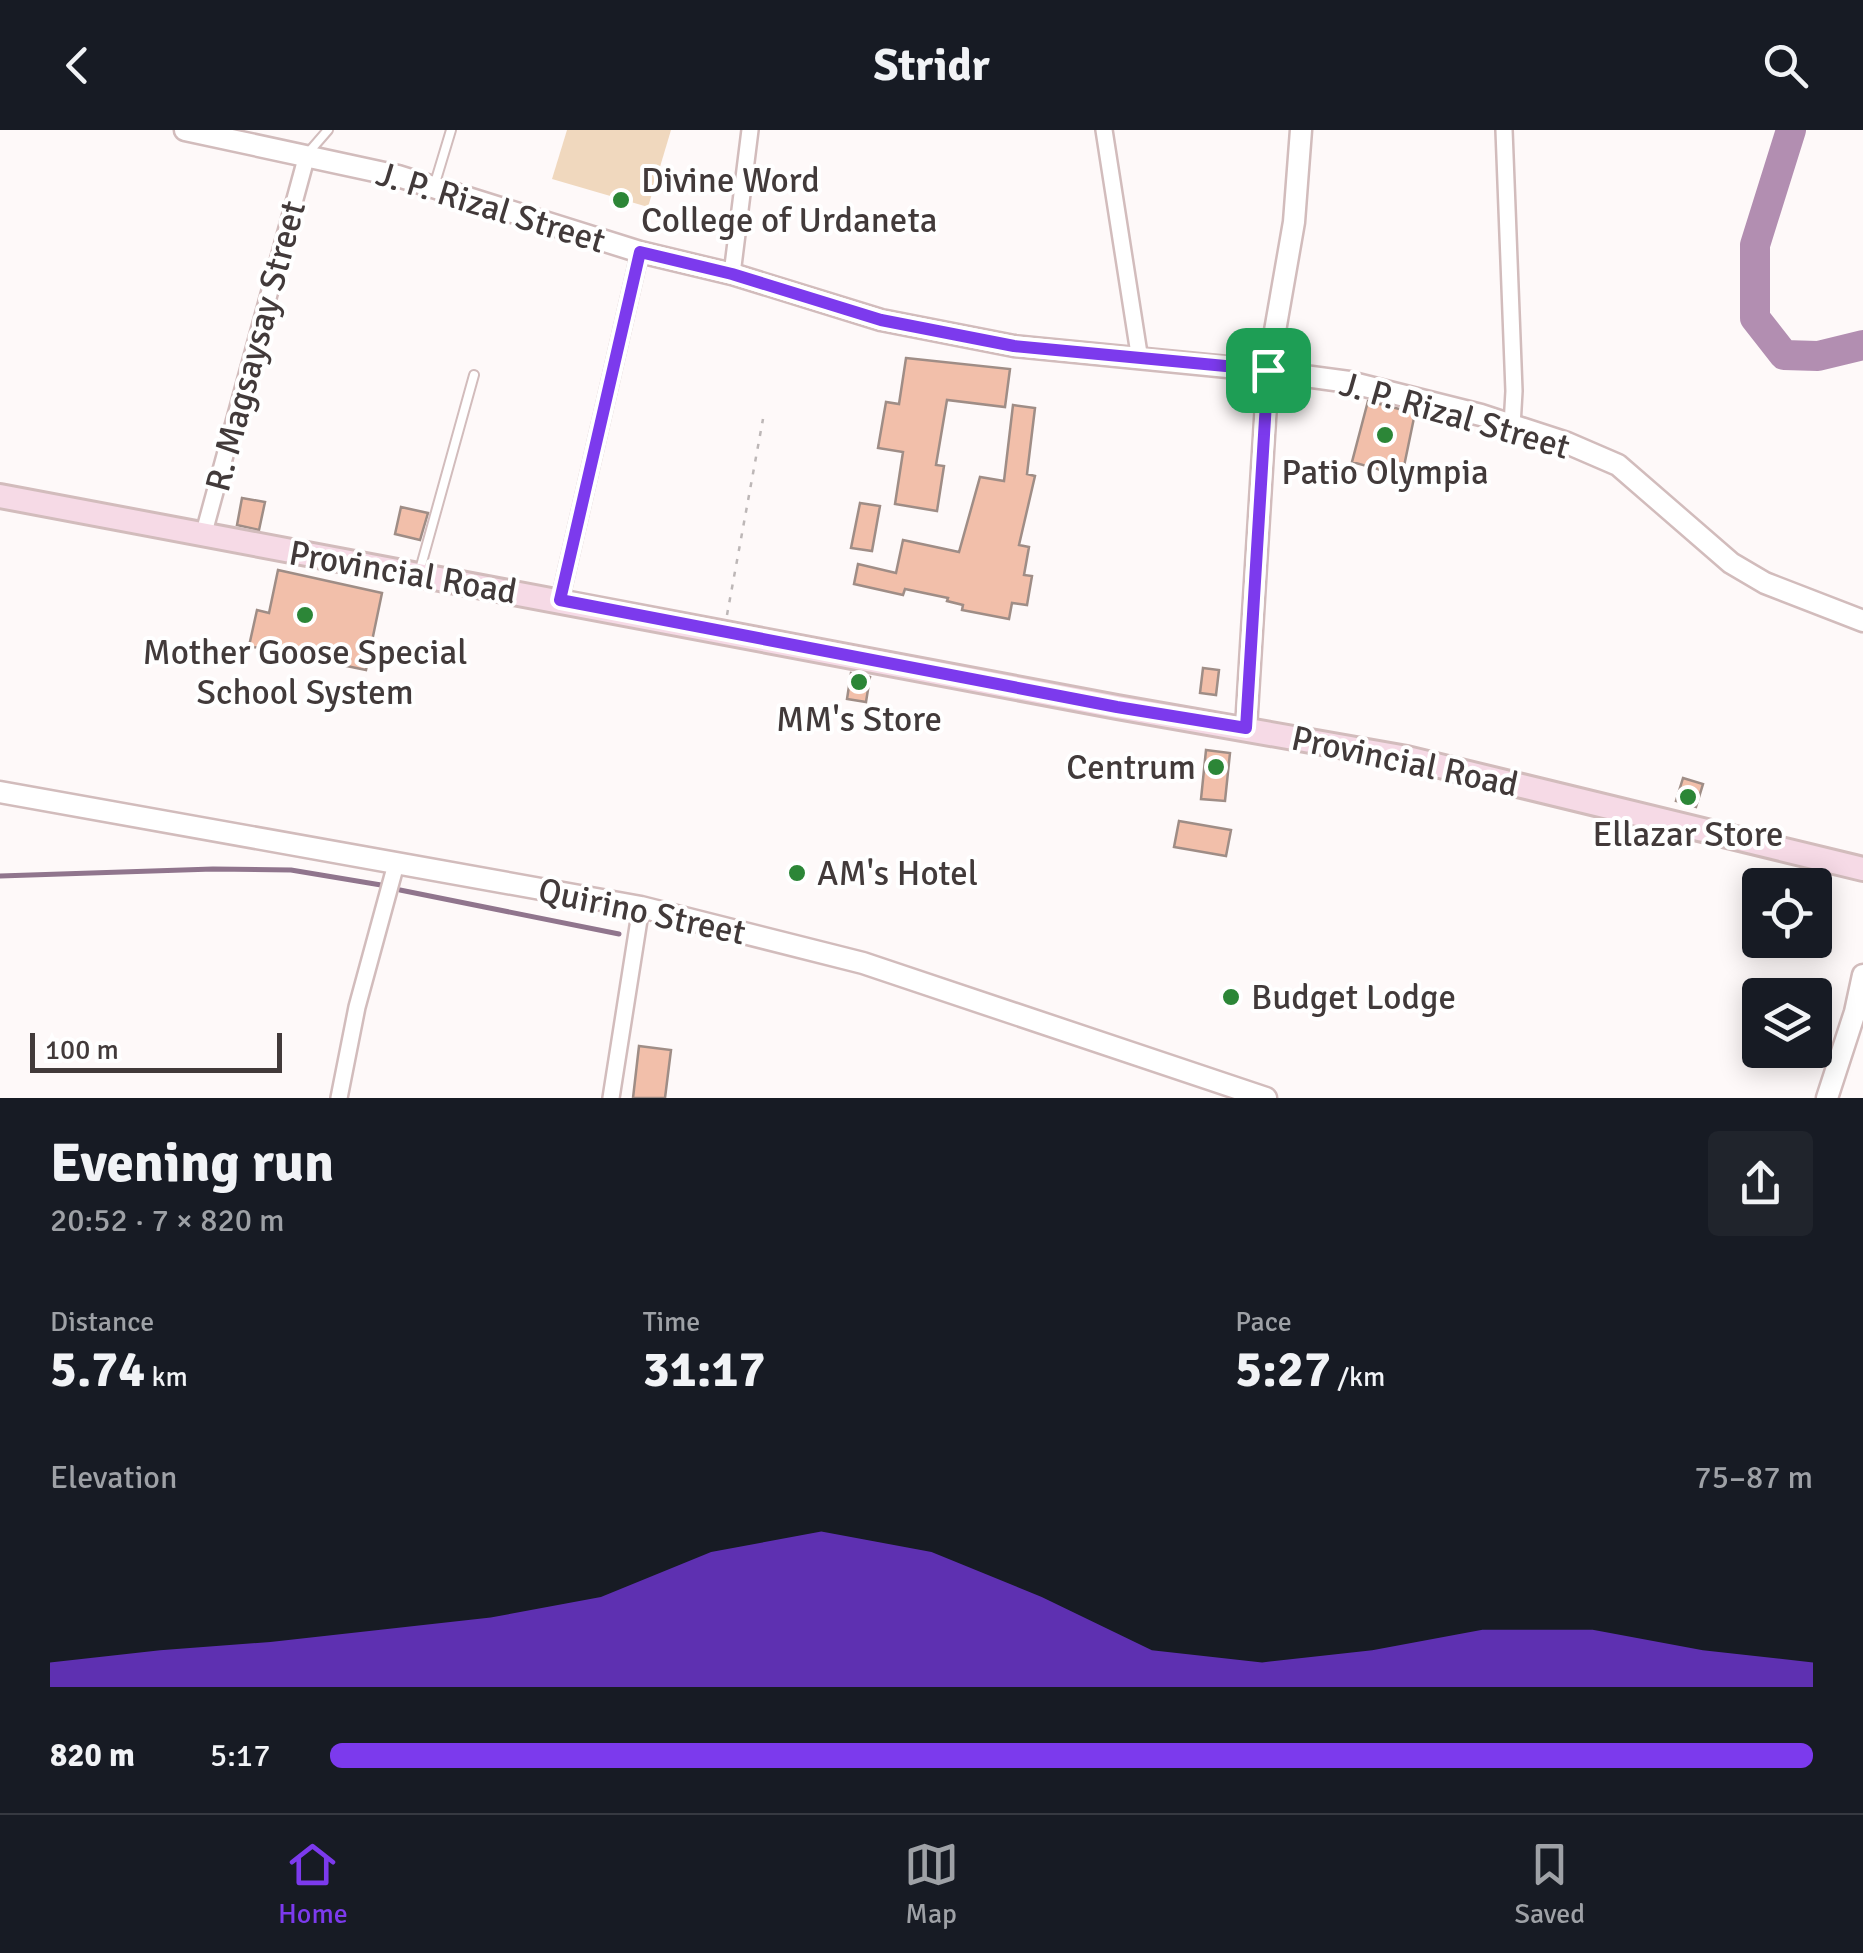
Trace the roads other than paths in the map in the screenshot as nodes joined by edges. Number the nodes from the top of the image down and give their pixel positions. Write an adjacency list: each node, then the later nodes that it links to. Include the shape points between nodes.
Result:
1 (185, 130): 8 (street, J. P. Rizal Street)
2 (328, 130): 8 (lane)
3 (451, 130): 9 (lane)
4 (750, 130): 11 (street)
5 (1104, 130): 12 (street)
6 (1302, 130): 13 (street)
7 (1504, 130): 15 (street)
8 (306, 155): 9 (street, J. P. Rizal Street); 17 (street, R. Magsaysay Street)
9 (434, 186): 10 (street, J. P. Rizal Street)
10 (640, 252): 11 (street, J. P. Rizal Street); 19 (street)
11 (732, 274): 12 (street, J. P. Rizal Street, via 881,320 1014,346)
12 (1140, 360): 13 (street, J. P. Rizal Street)
13 (1268, 370): 15 (street, J. P. Rizal Street, via 1349,382); 21 (street)
14 (474, 375): 18 (lane)
15 (1512, 426): 20 (street, J. P. Rizal Street, via 1618,465 1730,564)
16 (0, 496): 17 (main road, Provincial Road)
17 (203, 536): 18 (main road, Provincial Road)
18 (418, 573): 19 (main road, Provincial Road)
19 (560, 600): 21 (main road, Provincial Road)
20 (1863, 621)
21 (1246, 728): 24 (main road, Provincial Road, via 1407,758)
22 (0, 792): 23 (street, Quirino Street)
23 (396, 864): 25 (street, Quirino Street); 27 (street)
24 (1863, 870)
25 (640, 907): 28 (street); 29 (street, Quirino Street, via 863,963)
26 (1863, 975): 30 (street)
27 (339, 1098)
28 (612, 1098)
29 (1266, 1098)
30 (1827, 1098)

